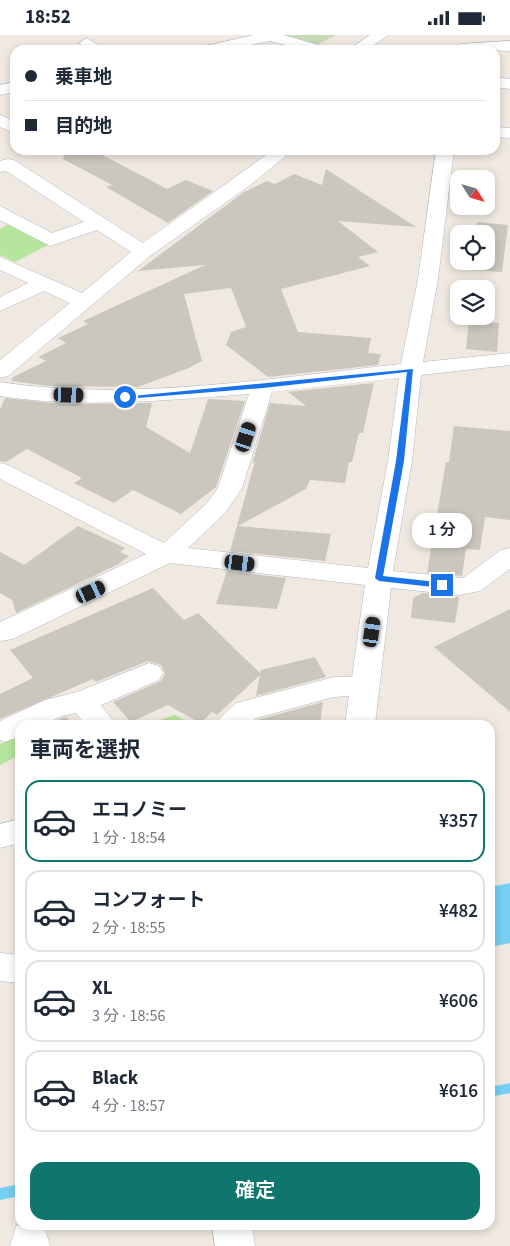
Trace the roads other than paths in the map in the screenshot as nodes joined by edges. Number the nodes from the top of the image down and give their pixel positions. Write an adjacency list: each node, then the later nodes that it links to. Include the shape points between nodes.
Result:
1 (381, 35): 5 (street)
2 (270, 36): 3 (street); 4 (street)
3 (229, 45)
4 (303, 45)
5 (364, 45)
6 (462, 45): 7 (street)
7 (510, 45)
8 (278, 155): 13 (street)
9 (444, 155): 19 (street, via 428,279)
10 (0, 167): 12 (street, via 8,165)
11 (0, 212): 12 (street, via 50,240)
12 (100, 223): 13 (street)
13 (143, 252): 16 (street)
14 (0, 263): 15 (street)
15 (44, 283): 16 (street); 17 (street)
16 (82, 301): 20 (street)
17 (0, 305)
18 (510, 359): 19 (street)
19 (411, 370): 21 (street); 26 (street, via 400,461)
20 (0, 371)
21 (263, 386): 22 (street, via 125,397 32,394); 24 (street, via 230,488 216,508)
22 (0, 389)
23 (0, 470): 24 (street)
24 (166, 554): 26 (street); 27 (street, via 3,633)
25 (510, 556): 26 (street, via 471,585 460,587)
26 (379, 578): 29 (street)
27 (0, 631)
28 (149, 673): 30 (street)
29 (365, 686): 33 (street, via 334,687 246,710); 34 (street)
30 (83, 701): 31 (street, via 55,707); 32 (street)
31 (28, 720)
32 (97, 720)
33 (235, 720)
34 (361, 720)
35 (15, 726): 36 (street)
36 (5, 731)
37 (15, 832): 38 (street)
38 (0, 836)
39 (0, 967): 40 (street)
40 (15, 968)
41 (233, 1230): 42 (street)
42 (235, 1246)

